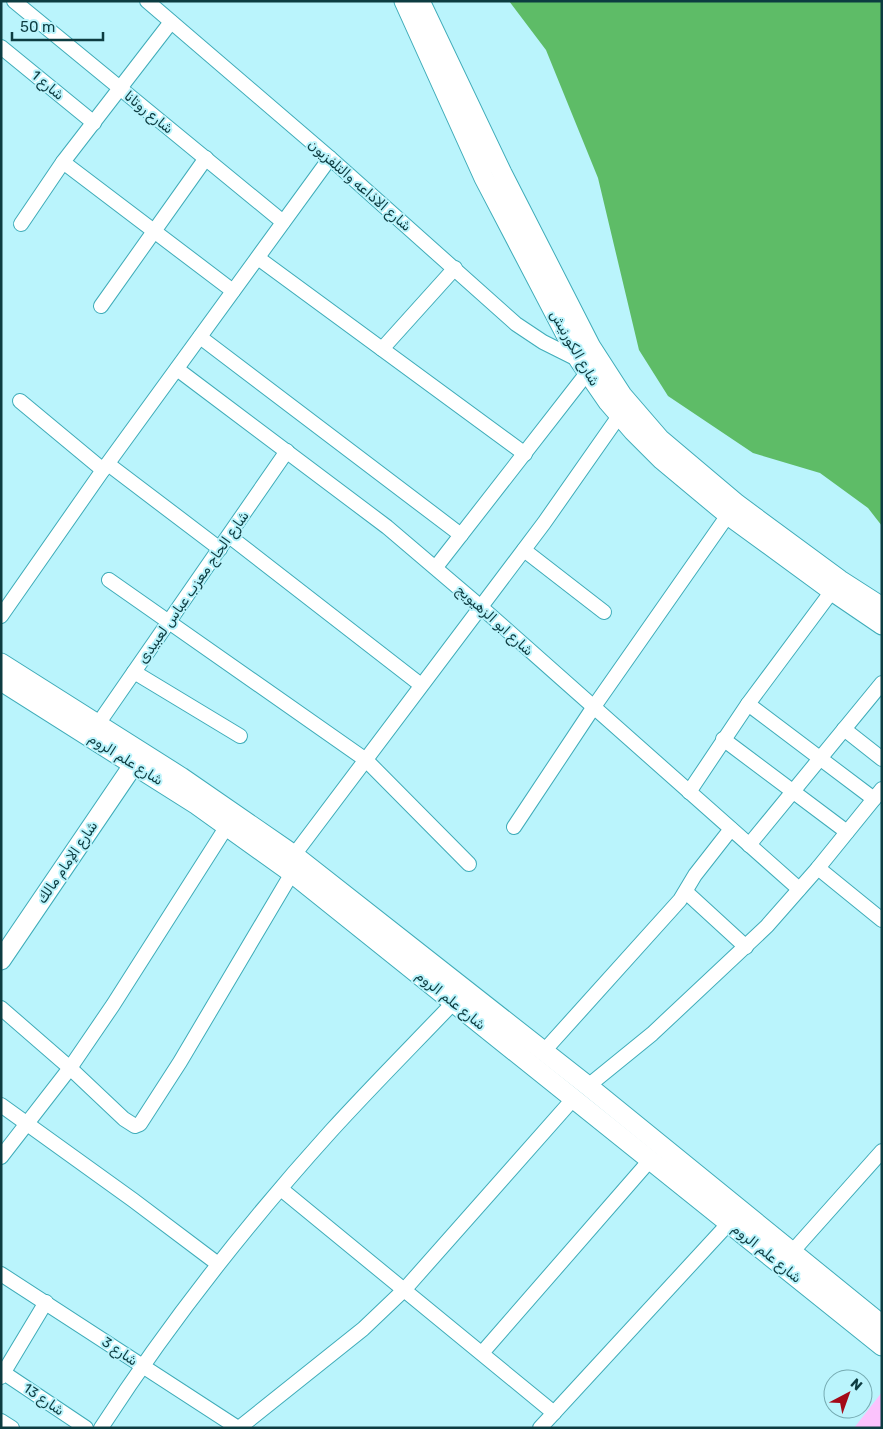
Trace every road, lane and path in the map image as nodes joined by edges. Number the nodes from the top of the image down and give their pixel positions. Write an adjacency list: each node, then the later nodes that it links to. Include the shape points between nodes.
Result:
1 (14, 1): 7 (street, شارع روتانا)
2 (147, 1): 5 (street, شارع الاذاعه والتلفزيون)
3 (404, 1): 21 (street, شارع الكورنيش, via 484,178)
4 (420, 1): 21 (street, شارع الكورنيش, via 502,173)
5 (172, 22): 7 (street); 10 (street, شارع الاذاعه والتلفزيون)
6 (1, 47): 8 (street, شارع 1)
7 (121, 88): 8 (street); 9 (street, شارع روتانا)
8 (94, 123): 11 (street)
9 (206, 158): 12 (street, شارع روتانا); 14 (street)
10 (330, 158): 12 (street); 16 (street, شارع الاذاعه والتلفزيون)
11 (63, 162): 13 (street); 14 (street)
12 (283, 222): 15 (street)
13 (21, 224)
14 (154, 230): 17 (street); 18 (street)
15 (258, 258): 17 (street); 20 (street)
16 (455, 268): 20 (street); 21 (street, شارع الاذاعه والتلفزيون, via 516,324 543,342)
17 (234, 291): 19 (street)
18 (101, 306)
19 (200, 337): 22 (street); 29 (street)
20 (382, 349): 26 (street)
21 (583, 358): 24 (street, شارع الكورنيش); 26 (street); 37 (street, شارع الكورنيش, via 611,380 634,411 674,452 737,504)
22 (177, 369): 25 (street, شارع ابو الزهيويج); 27 (street)
23 (20, 401): 27 (street)
24 (619, 416): 28 (street, شارع الكورنيش, via 662,460); 32 (street)
25 (287, 451): 30 (street, شارع الحاج معزب عباس لعبيدى); 33 (street, شارع ابو الزهيويج)
26 (525, 454): 29 (street)
27 (105, 467): 31 (street); 39 (street)
28 (728, 515): 35 (street, شارع الكورنيش); 47 (street)
29 (461, 535): 33 (street)
30 (229, 536): 31 (street, شارع الحاج معزب عباس لعبيدى); 45 (street)
31 (220, 549): 40 (street, شارع الحاج معزب عباس لعبيدى)
32 (524, 550): 36 (street); 38 (street)
33 (436, 567): 36 (street, شارع ابو الزهيويج)
34 (109, 580): 40 (street)
35 (832, 591): 41 (street, شارع الكورنيش); 46 (street)
36 (481, 607): 45 (street); 47 (street, شارع ابو الزهيويج)
37 (882, 608)
38 (604, 612)
39 (1, 616)
40 (169, 623): 42 (street, شارع الحاج معزب عباس لعبيدى); 54 (street)
41 (882, 625)
42 (134, 672): 48 (street, شارع الحاج معزب عباس لعبيدى); 50 (street)
43 (7, 676): 48 (street, شارع علم الروم); 55 (street, شارع علم الروم)
44 (882, 684): 49 (street)
45 (420, 685): 54 (street)
46 (748, 704): 51 (street); 52 (street)
47 (594, 708): 57 (street, شارع ابو الزهيويج); 60 (street)
48 (98, 724): 64 (street, شارع علم الروم, via 181,776)
49 (844, 729): 52 (street); 53 (street)
50 (240, 736)
51 (723, 739): 56 (street); 57 (street)
52 (820, 758): 56 (street); 58 (street)
53 (882, 758)
54 (366, 760): 64 (street); 65 (street)
55 (134, 764): 59 (street, شارع علم الروم); 72 (street, شارع الإمام مالك)
56 (793, 791): 62 (street); 63 (street)
57 (688, 792): 61 (street, شارع ابو الزهيويج)
58 (879, 795): 62 (street)
59 (227, 826): 64 (street, شارع علم الروم); 76 (street)
60 (514, 827)
61 (731, 830): 63 (street, شارع ابو الزهيويج); 68 (street, via 695,875)
62 (847, 832): 66 (street)
63 (749, 845): 67 (street, شارع ابو الزهيويج)
64 (293, 864): 70 (street, شارع علم الروم); 76 (street, via 180,1062 140,1124 135,1126 124,1119)
65 (470, 864)
66 (818, 868): 67 (street); 69 (street)
67 (799, 889): 71 (street)
68 (686, 892): 71 (street); 75 (street)
69 (882, 920)
70 (388, 939): 73 (street, شارع علم الروم); 75 (street, شارع علم الروم)
71 (746, 946): 77 (street, via 652,1034)
72 (2, 958)
73 (454, 1002): 77 (street, شارع علم الروم); 83 (street, via 331,1130)
74 (1, 1008): 76 (street)
75 (544, 1051): 77 (street, شارع علم الروم)
76 (70, 1068): 79 (street)
77 (581, 1092): 82 (street, شارع علم الروم); 85 (street, شارع علم الروم); 88 (street)
78 (1, 1105): 79 (street)
79 (28, 1122): 81 (street); 86 (street)
80 (882, 1151): 85 (street)
81 (1, 1157)
82 (650, 1159): 84 (street, شارع علم الروم); 92 (street)
83 (281, 1189): 86 (street); 88 (street)
84 (729, 1223): 91 (street, شارع علم الروم); 95 (street)
85 (792, 1252): 90 (street, شارع علم الروم)
86 (218, 1264): 93 (street)
87 (1, 1274): 89 (street, شارع 3)
88 (405, 1289): 92 (street); 100 (street, via 363,1329)
89 (46, 1302): 93 (street, شارع 3); 94 (street)
90 (882, 1325)
91 (882, 1346)
92 (482, 1353): 95 (street)
93 (141, 1366): 99 (street); 100 (street, شارع 3)
94 (2, 1373): 98 (street, شارع 13)
95 (554, 1413): 101 (street)
96 (1, 1421): 97 (street)
97 (12, 1428)
98 (86, 1428)
99 (101, 1428)
100 (239, 1428)
101 (540, 1428)

